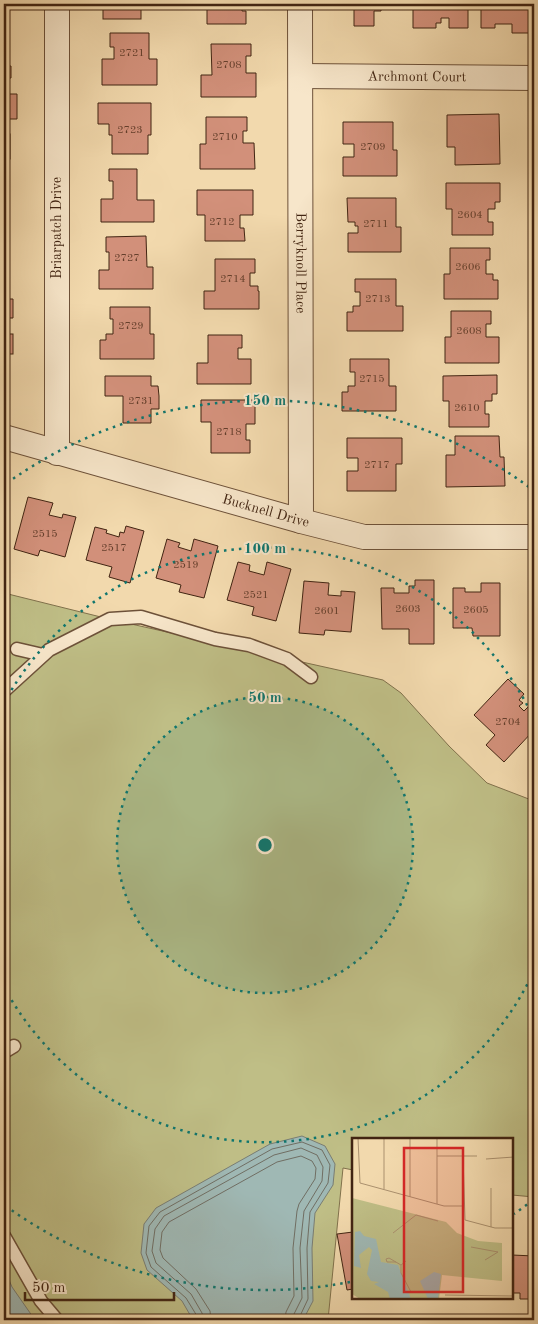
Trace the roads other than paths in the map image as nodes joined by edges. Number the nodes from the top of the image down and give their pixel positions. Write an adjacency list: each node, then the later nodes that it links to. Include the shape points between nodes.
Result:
1 (57, 4): 6 (street, Briarpatch Drive)
2 (300, 4): 3 (street, Berryknoll Place)
3 (300, 76): 4 (street, Archmont Court); 7 (street, Berryknoll Place)
4 (534, 78)
5 (4, 437): 6 (street, Bucknell Drive)
6 (57, 453): 7 (street, Bucknell Drive)
7 (300, 521): 8 (street, Bucknell Drive, via 364,537)
8 (534, 537)
9 (17, 649): 10 (lane)
10 (43, 655): 11 (lane, via 110,619 141,617 215,639 249,645 287,659); 12 (lane)
11 (311, 677)
12 (4, 691)
13 (4, 1236): 14 (lane, via 41,1301)
14 (57, 1320)

